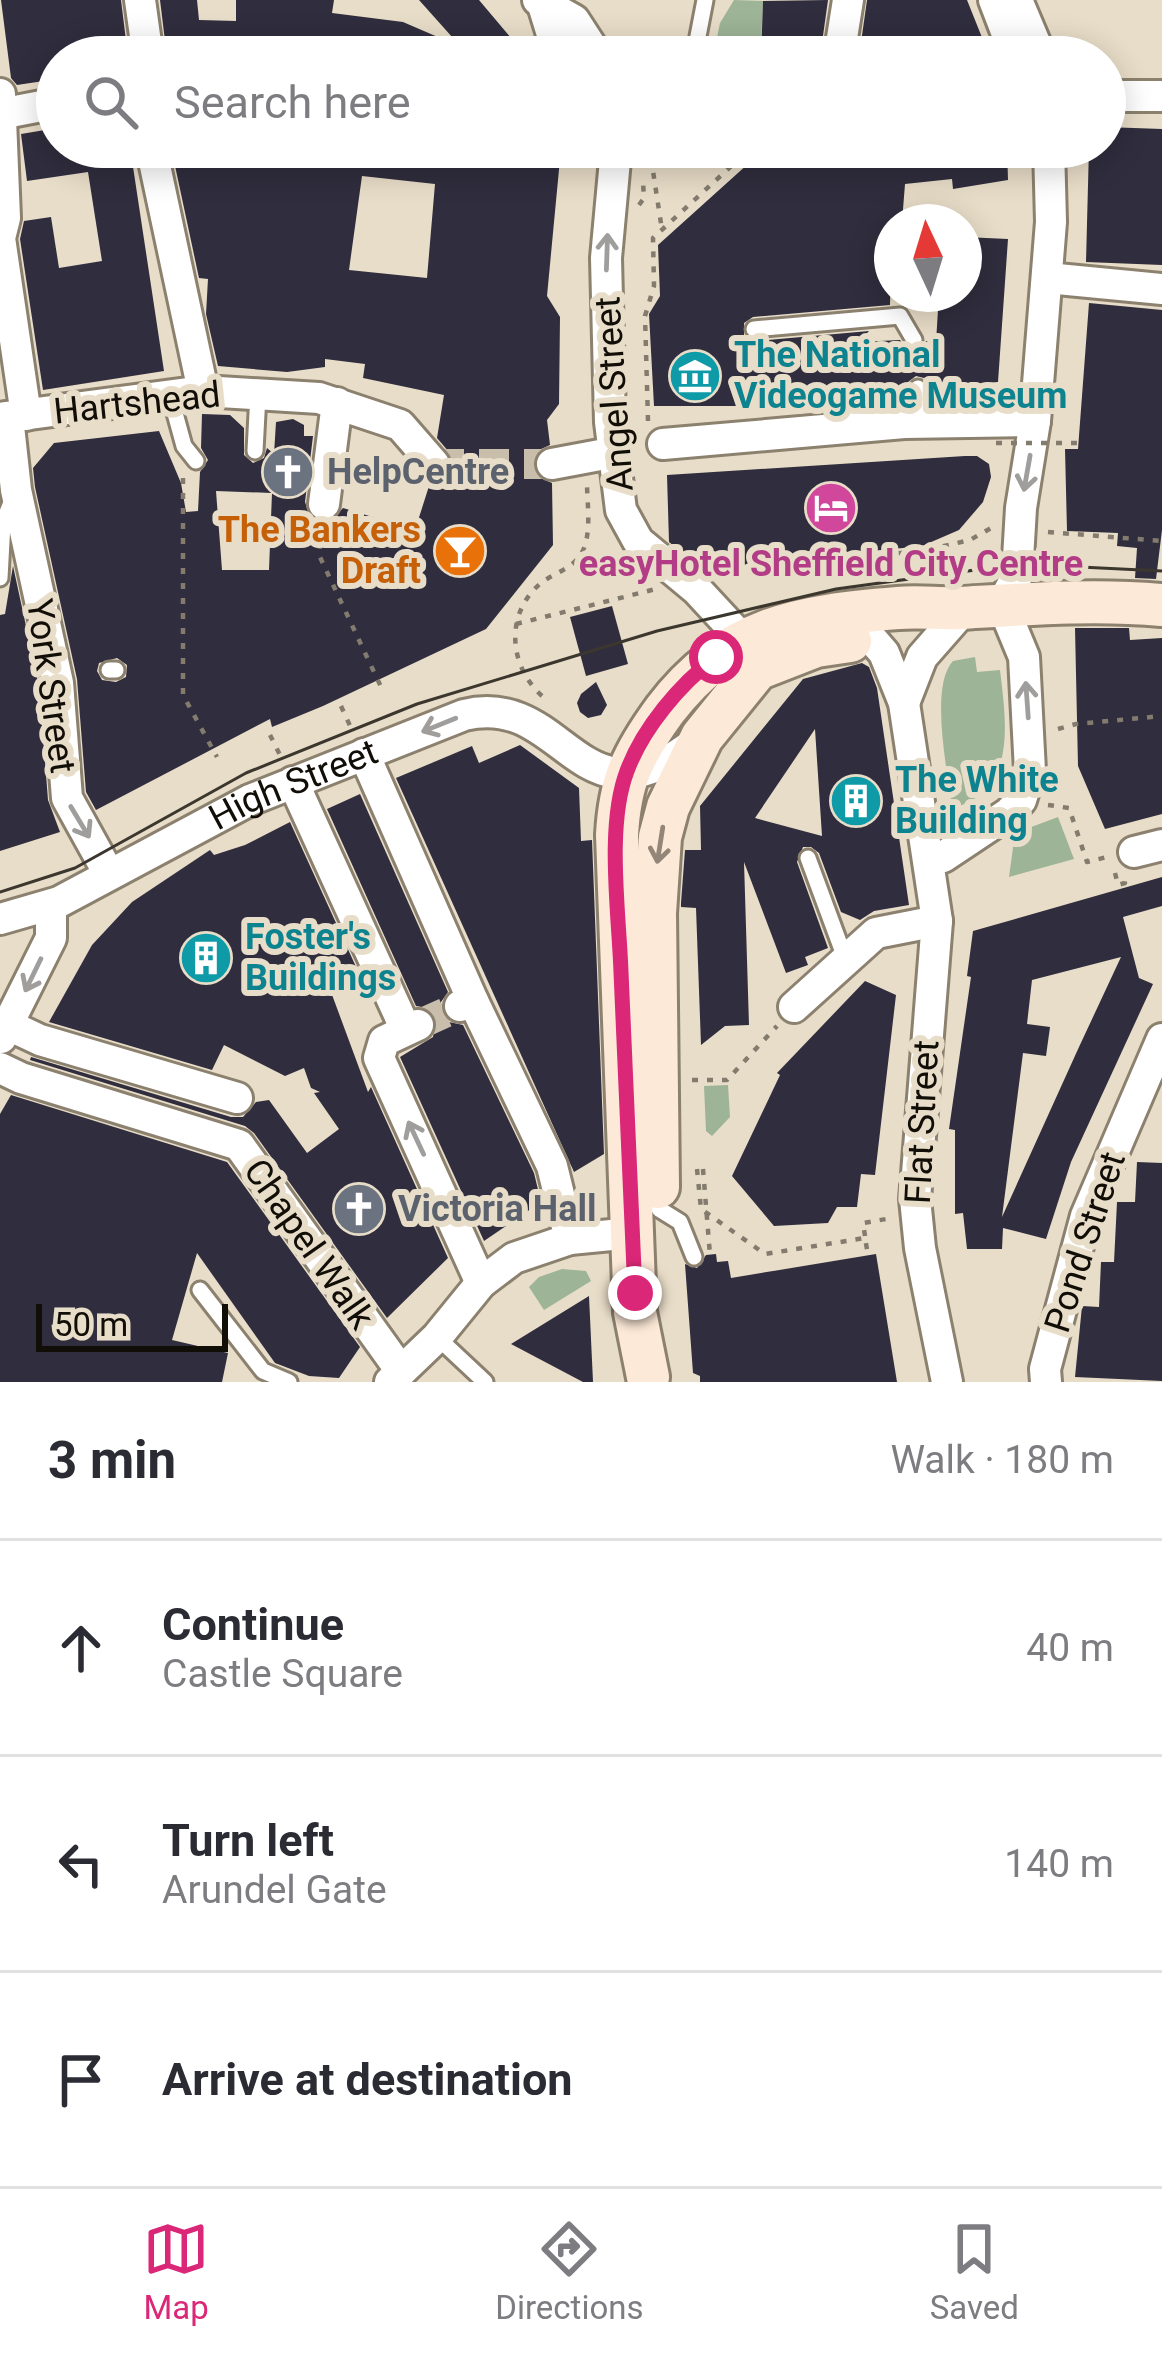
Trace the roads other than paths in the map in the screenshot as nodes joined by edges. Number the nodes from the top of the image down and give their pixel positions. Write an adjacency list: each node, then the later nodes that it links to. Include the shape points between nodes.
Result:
1 (140, 0): 7 (street)
2 (705, 0): 10 (lane)
3 (848, 0): 11 (street)
4 (994, 0): 12 (street)
5 (1017, 0): 13 (street)
6 (541, 3): 8 (street); 9 (street, via 574,20)
7 (145, 36)
8 (552, 36)
9 (583, 36)
10 (698, 36)
11 (842, 36)
12 (1008, 36)
13 (1032, 36)
14 (1126, 96): 15 (street)
15 (1162, 96)
16 (36, 105): 17 (street)
17 (1, 107): 30 (street, York Street)
18 (156, 168): 26 (street)
19 (625, 168): 35 (street, Angel Street, one-way to 19, via 606,258)
20 (1050, 168): 21 (street)
21 (1047, 278): 22 (street); 31 (street)
22 (1151, 288)
23 (754, 329): 24 (lane, via 900,316)
24 (914, 340)
25 (918, 388): 32 (lane)
26 (203, 391): 27 (street, Hartshead); 28 (street, Hartshead)
27 (258, 394): 29 (street, Hartshead); 34 (lane)
28 (170, 395): 30 (street, Hartshead); 36 (lane)
29 (328, 400): 37 (street, Hartshead, via 400,425); 40 (street)
30 (11, 417): 39 (street, York Street)
31 (1035, 421): 32 (street); 44 (street, one-way to 44, via 1017,576)
32 (912, 422): 33 (street)
33 (655, 436)
34 (256, 451)
35 (602, 456): 38 (street); 42 (street, Angel Street, via 627,525)
36 (196, 461)
37 (434, 464)
38 (552, 464)
39 (16, 490): 41 (lane, via 3,522); 56 (street, York Street, one-way to 56, via 58,683 67,798)
40 (325, 504)
41 (0, 578)
42 (693, 589): 45 (street, Angel Street); 48 (street, via 704,631)
43 (1162, 605): 44 (street)
44 (969, 607): 45 (street, via 902,607); 46 (street); 49 (street, via 922,657); 55 (street, one-way to 44, via 1009,813 1030,771 1024,657)
45 (746, 637): 47 (street); 48 (street)
46 (871, 638): 47 (street); 49 (street, Flat Street)
47 (816, 646): 50 (street, via 757,669)
48 (690, 677): 52 (street)
49 (904, 703): 55 (street, Flat Street)
50 (702, 737): 52 (street, via 668,764); 66 (street, one-way to 66, via 668,807 656,872)
51 (364, 754): 52 (street, High Street, one-way to 51, via 597,770 508,715 476,712); 53 (street, High Street); 67 (street, via 467,1004 552,1166)
52 (625, 775): 66 (street, via 617,856)
53 (293, 782): 56 (street, High Street); 69 (street, one-way to 53, via 379,1058 385,1041 412,1028)
54 (808, 858): 60 (lane)
55 (929, 860): 59 (street, Flat Street)
56 (110, 874): 57 (street, High Street)
57 (51, 906): 58 (street, High Street); 62 (street, one-way to 62, via 51,938)
58 (0, 920)
59 (937, 921): 60 (street, via 876,933); 76 (street, Flat Street, via 916,1214)
60 (845, 958): 61 (street)
61 (794, 1007)
62 (4, 1033): 65 (street)
63 (1162, 1039): 77 (street, Pond Street, via 1086,1216)
64 (0, 1068): 72 (street, Chapel Walk, via 238,1145)
65 (237, 1098)
66 (646, 1221): 67 (street); 68 (lane, via 680,1222); 73 (street, via 664,1313)
67 (570, 1239): 69 (street, via 514,1258)
68 (702, 1256)
69 (481, 1283): 71 (street)
70 (200, 1290): 74 (lane, via 262,1372)
71 (437, 1337): 72 (street); 75 (lane)
72 (396, 1376)
73 (648, 1380)
74 (290, 1382)
75 (484, 1382)
76 (947, 1382)
77 (1046, 1382)

